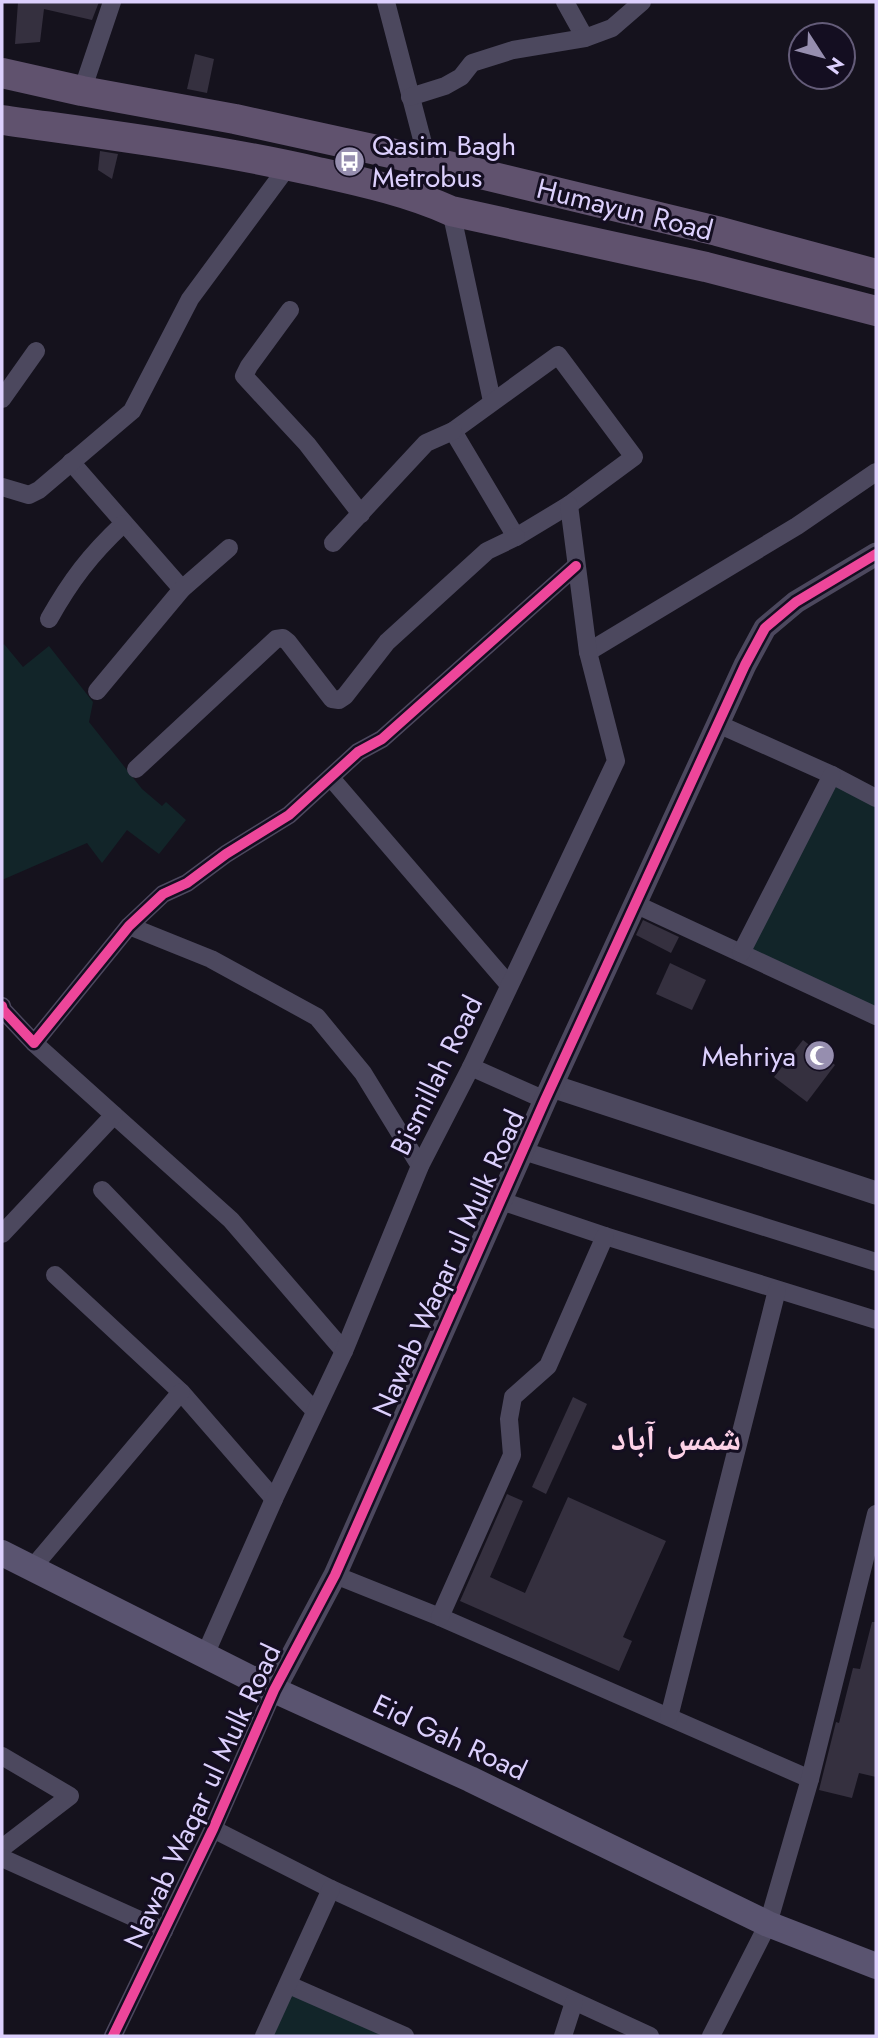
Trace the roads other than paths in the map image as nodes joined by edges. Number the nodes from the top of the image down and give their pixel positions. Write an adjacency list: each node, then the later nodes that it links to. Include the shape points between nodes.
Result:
1 (112, 2): 7 (street)
2 (386, 2): 8 (street)
3 (565, 2): 5 (street)
4 (642, 2): 5 (street, via 612,28)
5 (585, 38): 8 (street, via 513,50 472,63 461,77)
6 (2, 74): 7 (main road, Humayun Road)
7 (82, 91): 13 (main road, Humayun Road, via 428,162)
8 (410, 97): 10 (street)
9 (2, 120): 11 (main road, Humayun Road, via 163,141)
10 (424, 146)
11 (289, 165): 12 (main road, Humayun Road, via 424,199); 20 (street, via 190,299 132,411)
12 (451, 211): 15 (main road, Humayun Road, via 706,267); 18 (street)
13 (876, 274)
14 (290, 310): 24 (street, via 244,376 307,444)
15 (876, 311)
16 (37, 351): 17 (street)
17 (2, 399)
18 (492, 401): 19 (street); 23 (street, via 558,355 634,457)
19 (453, 431): 24 (street, via 426,443); 26 (street)
20 (71, 462): 22 (street, via 29,495); 25 (street)
21 (876, 472): 33 (street, via 797,526)
22 (2, 487)
23 (569, 505): 26 (street); 30 (street, Bismillah Road)
24 (361, 513): 27 (street)
25 (123, 524): 31 (street); 32 (street, via 70,581)
26 (516, 537): 36 (street, via 487,551 387,642 339,700 332,699 288,642 276,639)
27 (333, 543)
28 (229, 548): 31 (street)
29 (875, 557): 35 (street, Nawab Waqar ul Mulk Road, via 796,602 765,628)
30 (576, 566): 33 (street, Bismillah Road); 38 (street, via 382,739 358,752)
31 (182, 589): 34 (street)
32 (48, 619)
33 (588, 652): 43 (street, Bismillah Road, via 616,761)
34 (97, 691)
35 (718, 724): 37 (street); 40 (street, Nawab Waqar ul Mulk Road)
36 (136, 769)
37 (832, 775): 39 (street); 42 (street)
38 (331, 778): 41 (street, via 289,816 163,894); 43 (street)
39 (876, 799)
40 (635, 904): 42 (street); 48 (street, Nawab Waqar ul Mulk Road)
41 (129, 926): 46 (street); 51 (street, via 211,959 317,1017 363,1073)
42 (741, 953): 45 (street)
43 (509, 985): 47 (street, Bismillah Road)
44 (2, 1009): 46 (street)
45 (876, 1016)
46 (34, 1043): 49 (street)
47 (471, 1067): 48 (street); 51 (street, Bismillah Road)
48 (549, 1093): 50 (street, Nawab Waqar ul Mulk Road); 53 (street)
49 (114, 1115): 55 (street); 61 (street, via 231,1220)
50 (523, 1151): 54 (street, Nawab Waqar ul Mulk Road); 57 (street)
51 (420, 1166): 61 (street, Bismillah Road)
52 (102, 1190): 63 (street)
53 (876, 1194)
54 (500, 1201): 56 (street); 68 (street, Nawab Waqar ul Mulk Road)
55 (2, 1234)
56 (605, 1236): 59 (street); 69 (street, via 548,1366 513,1397 509,1419 512,1455)
57 (876, 1262)
58 (55, 1275): 62 (street)
59 (777, 1290): 60 (street); 72 (street)
60 (876, 1320)
61 (344, 1350): 63 (street, Bismillah Road)
62 (181, 1392): 64 (street); 67 (street)
63 (315, 1411): 64 (street, Bismillah Road)
64 (274, 1499): 70 (street, Bismillah Road)
65 (876, 1514): 74 (street)
66 (2, 1553): 67 (main road, Eid Gah Road)
67 (33, 1567): 70 (main road, Eid Gah Road)
68 (335, 1575): 69 (street); 71 (street, Nawab Waqar ul Mulk Road)
69 (440, 1617): 72 (street)
70 (205, 1655): 71 (main road, Eid Gah Road)
71 (274, 1690): 75 (street, Nawab Waqar ul Mulk Road); 79 (main road, Eid Gah Road)
72 (669, 1717): 74 (street)
73 (2, 1756): 76 (street, via 70,1796)
74 (810, 1779): 79 (street)
75 (213, 1829): 78 (street); 80 (street, Nawab Waqar ul Mulk Road)
76 (2, 1848)
77 (2, 1858): 80 (street)
78 (331, 1889): 82 (street); 83 (street)
79 (768, 1924): 81 (main road, Eid Gah Road); 89 (street)
80 (164, 1931): 84 (street, Nawab Waqar ul Mulk Road)
81 (876, 1966)
82 (289, 1985): 85 (street); 86 (street)
83 (574, 2002): 87 (street); 88 (street)
84 (113, 2036)
85 (264, 2036)
86 (405, 2036)
87 (563, 2036)
88 (650, 2036)
89 (711, 2036)

